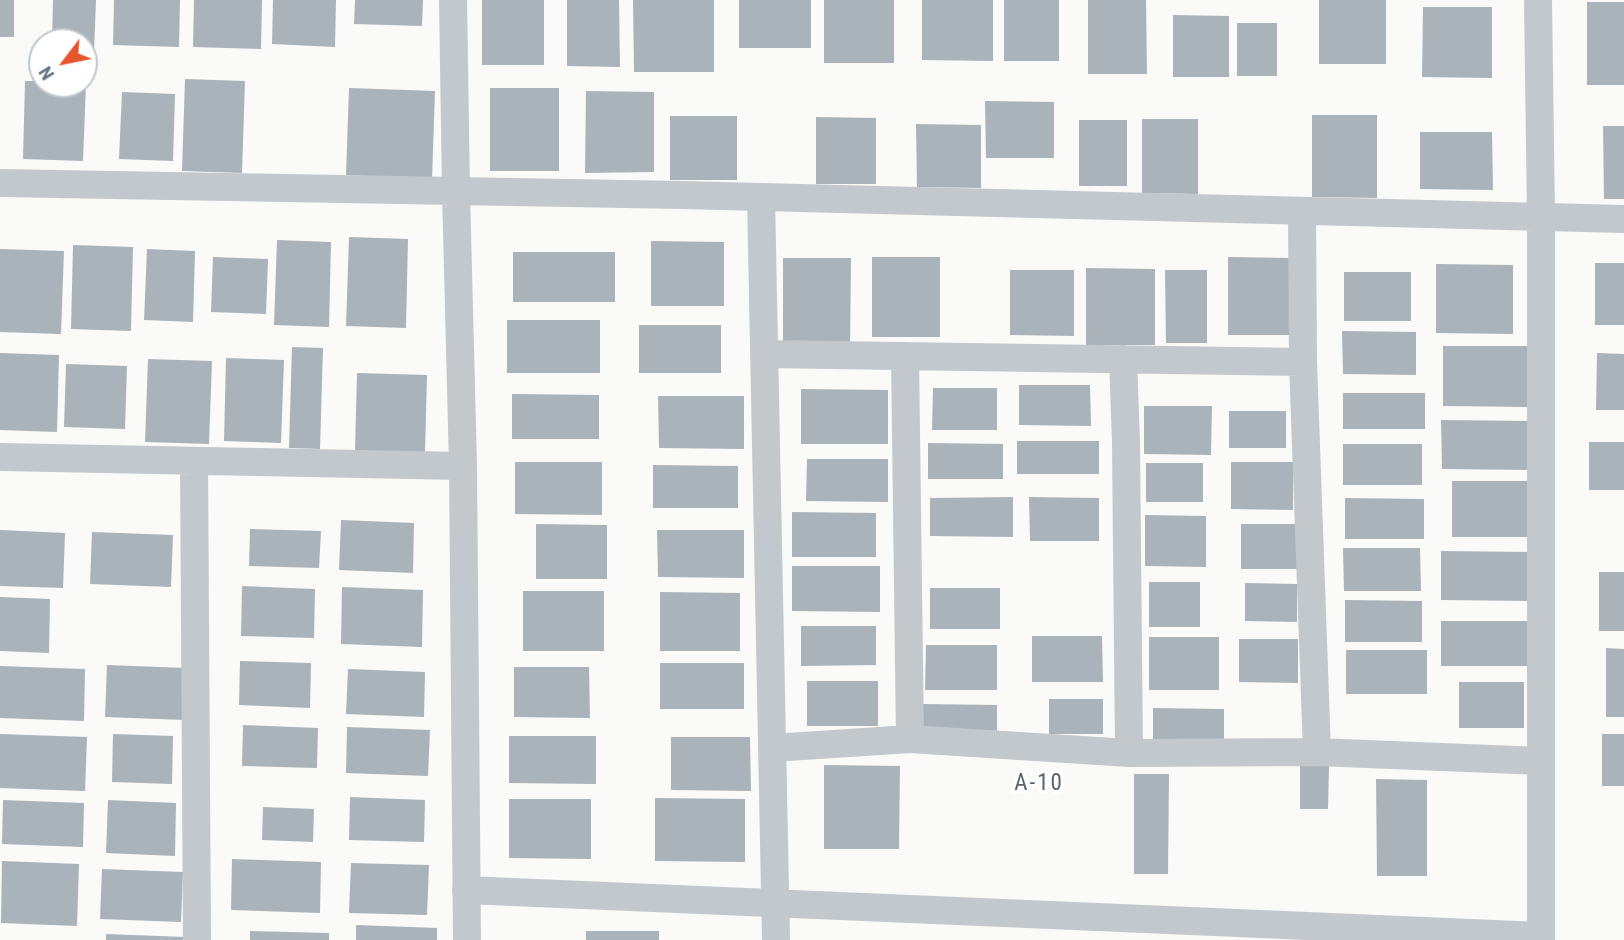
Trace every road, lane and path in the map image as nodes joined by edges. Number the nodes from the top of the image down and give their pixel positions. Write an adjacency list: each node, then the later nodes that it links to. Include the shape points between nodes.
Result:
1 (453, 0): 4 (street)
2 (1538, 0): 7 (street)
3 (0, 183): 4 (street)
4 (456, 191): 5 (street); 15 (street)
5 (761, 197): 6 (street); 9 (street)
6 (1302, 211): 7 (street); 12 (street)
7 (1541, 217): 8 (street); 20 (street)
8 (1624, 219)
9 (765, 354): 10 (street); 17 (street)
10 (905, 356): 11 (street); 16 (street)
11 (1123, 359): 12 (street); 19 (street)
12 (1303, 362): 18 (street)
13 (0, 457): 14 (street)
14 (194, 461): 15 (street); 24 (street)
15 (463, 466): 21 (street)
16 (910, 738): 17 (street); 19 (street)
17 (772, 748): 22 (street)
18 (1317, 752): 19 (street); 20 (street)
19 (1129, 753)
20 (1541, 761): 23 (street)
21 (466, 890): 22 (street); 25 (street)
22 (775, 903): 23 (street); 26 (street)
23 (1541, 938)
24 (197, 940)
25 (467, 940)
26 (776, 940)

